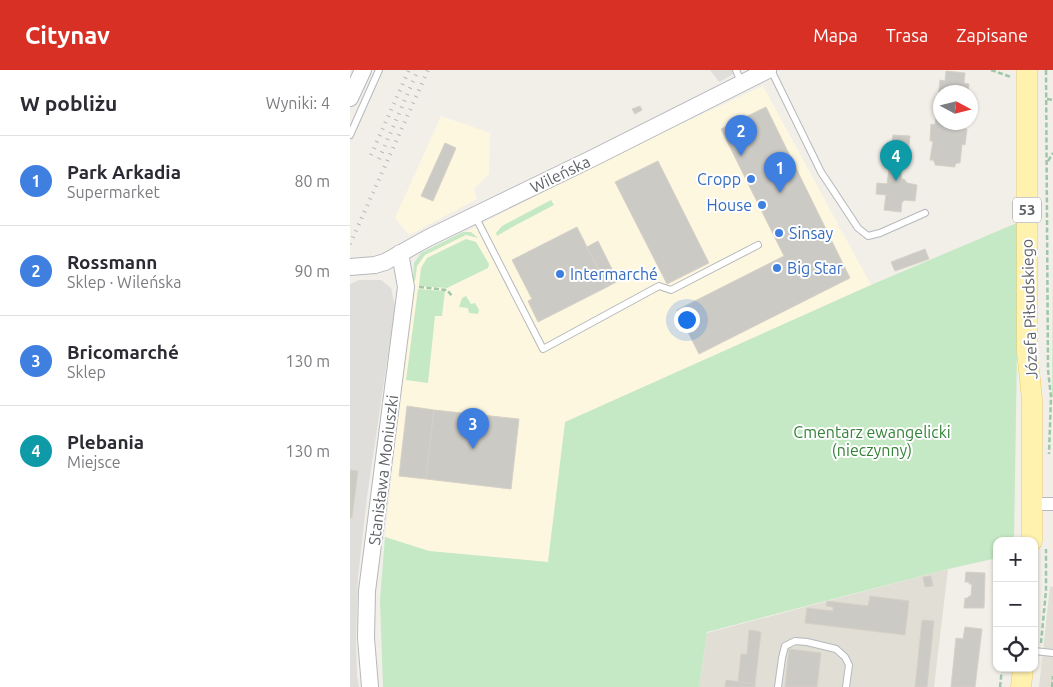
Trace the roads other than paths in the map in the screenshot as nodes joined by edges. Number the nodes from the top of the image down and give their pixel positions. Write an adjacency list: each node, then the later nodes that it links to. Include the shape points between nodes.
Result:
1 (363, 70): 7 (street)
2 (379, 70): 8 (lane)
3 (769, 70): 6 (street, Wileńska); 9 (lane, via 821,172 858,228 868,236)
4 (1039, 70): 14 (main road, Józefa Piłsudskiego / 53, via 1039,352)
5 (1020, 74): 14 (main road, Józefa Piłsudskiego / 53, via 1027,351)
6 (739, 77): 10 (street, Wileńska, via 593,158)
7 (350, 98)
8 (350, 135)
9 (925, 213)
10 (475, 215): 11 (lane, via 543,349 659,286 671,290); 12 (street, Wileńska)
11 (758, 245)
12 (400, 253): 13 (street, Wileńska, via 375,265); 21 (street, Stanisława Moniuszki, via 406,287 367,591)
13 (350, 267)
14 (1032, 399): 15 (main road, Józefa Piłsudskiego / 53)
15 (1032, 504): 16 (street); 17 (main road, Józefa Piłsudskiego / 53)
16 (1053, 504)
17 (1039, 543)
18 (1038, 652): 19 (lane)
19 (1053, 653)
20 (1023, 672): 24 (main road)
21 (370, 687)
22 (778, 687): 23 (lane, via 785,646 795,641 836,648 849,666)
23 (846, 687)
24 (1021, 687)

